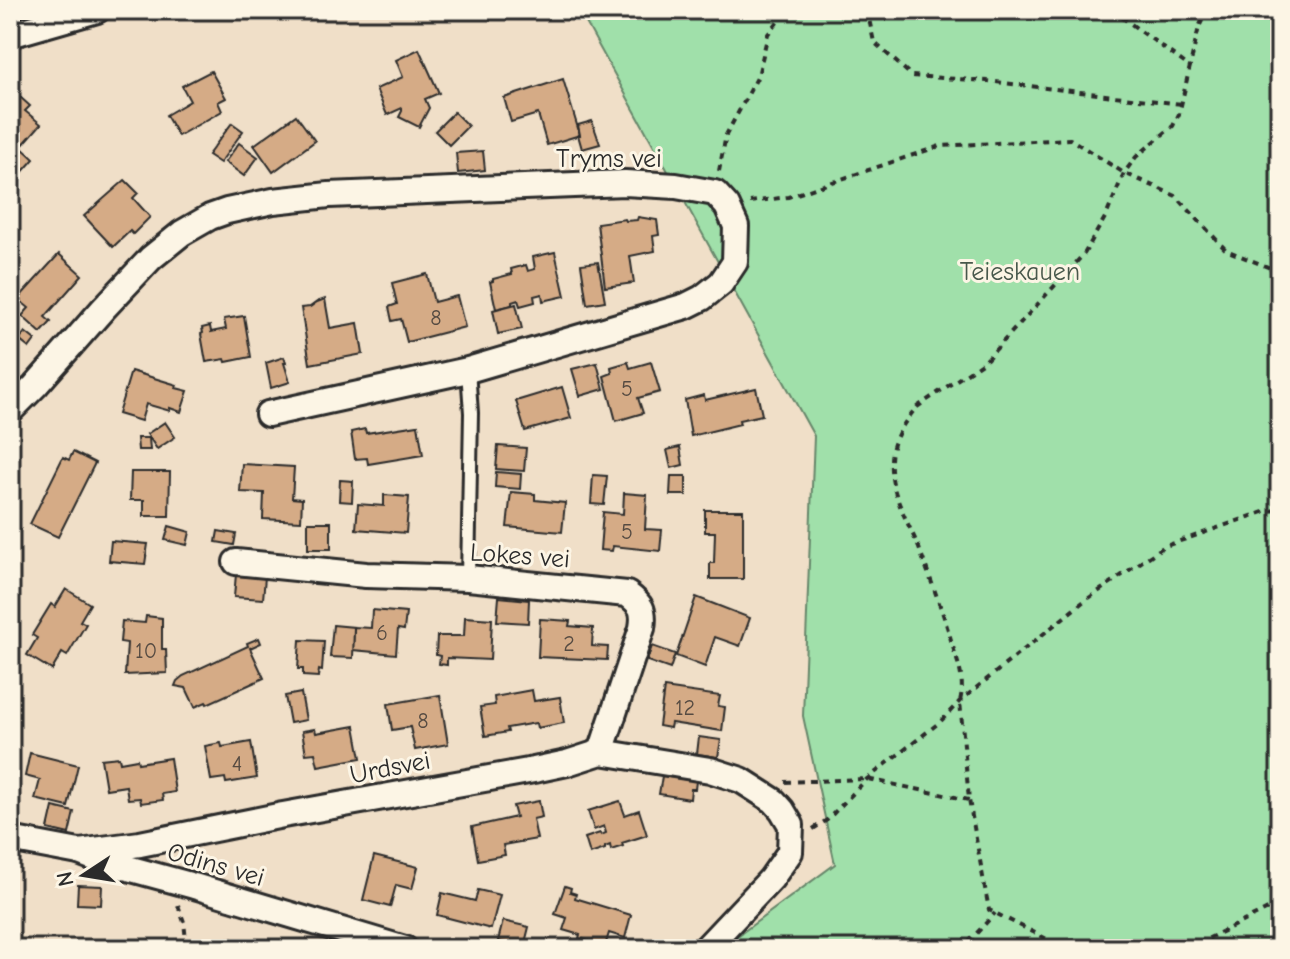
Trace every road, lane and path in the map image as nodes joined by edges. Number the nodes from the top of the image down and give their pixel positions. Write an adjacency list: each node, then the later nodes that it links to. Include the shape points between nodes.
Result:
1 (97, 10): 6 (street)
2 (787, 10): 10 (path, via 768,34 758,76 726,135)
3 (867, 10): 8 (path, via 874,42 912,76)
4 (1112, 10): 7 (path)
5 (1207, 10): 7 (path)
6 (10, 35)
7 (1191, 68): 8 (path)
8 (1182, 104): 9 (path, via 1173,126)
9 (1124, 173): 10 (path, via 1070,139 940,146 788,197); 11 (path, via 1176,196 1226,250); 18 (path, via 1084,254 986,360 917,407 892,447 893,486 950,636 962,679)
10 (721, 200): 12 (street, via 736,226 735,262 702,298); 13 (street, Tryms vei, via 676,186 625,183 329,195 227,211 182,233 151,258)
11 (1280, 272)
12 (468, 370): 14 (street); 17 (lane)
13 (10, 411)
14 (268, 414)
15 (1280, 510): 18 (path, via 1163,547 1083,602)
16 (236, 562): 17 (street, Lokes vei, via 366,575)
17 (468, 578): 19 (street, Lokes vei, via 614,591 638,602 642,628)
18 (960, 701): 20 (path); 22 (path)
19 (601, 752): 21 (street, Urdsvei, via 710,770); 25 (street, Urdsvei, via 534,770)
20 (867, 779): 21 (path); 22 (path); 24 (path, via 827,820)
21 (749, 784): 24 (street, via 782,810 791,825)
22 (969, 800): 28 (path, via 989,910)
23 (10, 839): 25 (street, Odins vei)
24 (791, 839): 31 (street, via 790,852 771,879)
25 (79, 852): 26 (street, Odins vei)
26 (167, 878): 29 (street, Odins vei); 30 (path, via 184,922)
27 (1280, 903): 34 (path)
28 (995, 913): 32 (path); 33 (path, via 1061,946)
29 (395, 948)
30 (187, 949)
31 (705, 949)
32 (959, 949)
33 (1128, 949)
34 (1187, 949)

